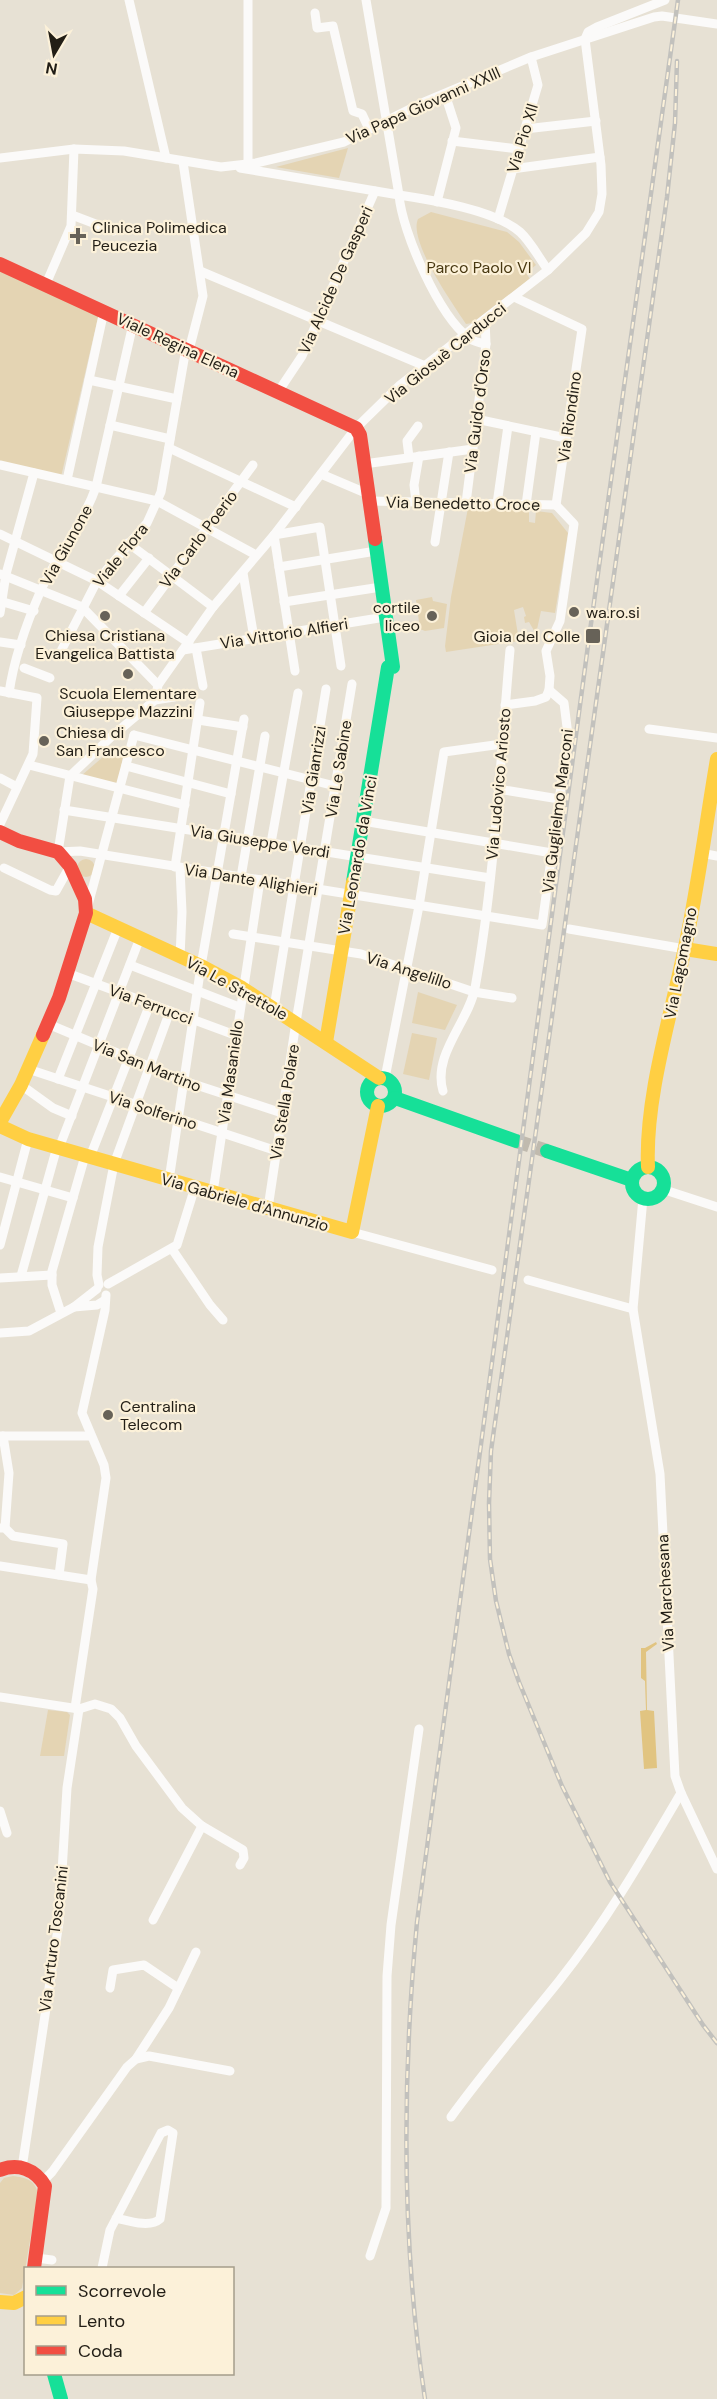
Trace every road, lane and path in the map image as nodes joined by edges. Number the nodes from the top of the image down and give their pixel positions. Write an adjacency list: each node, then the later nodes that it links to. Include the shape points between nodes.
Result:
1 (129, 0): 21 (street)
2 (248, 0): 23 (street)
3 (360, 0): 7 (street)
4 (366, 0): 7 (street)
5 (665, 0): 9 (street, via 597,27)
6 (315, 13): 14 (street, via 317,28 333,26 353,111 362,114)
7 (369, 22): 12 (street)
8 (717, 24): 9 (street, Via Papa Giovanni XXIII, via 662,16)
9 (585, 39): 10 (street, Via Papa Giovanni XXIII); 13 (street, Via Giosuè Carducci)
10 (531, 57): 11 (street, Via Papa Giovanni XXIII); 15 (street, Via Pio XII, via 538,85)
11 (445, 94): 12 (street, Via Papa Giovanni XXIII); 16 (street, via 456,128)
12 (388, 120): 14 (street, Via Papa Giovanni XXIII); 27 (street)
13 (596, 121): 15 (street); 19 (street, Via Giosuè Carducci)
14 (369, 129): 23 (street, Via Papa Giovanni XXIII, via 344,142)
15 (525, 129): 18 (street, Via Pio XII)
16 (452, 141): 18 (street); 28 (street)
17 (74, 149): 20 (street, Via Papa Giovanni XXIII); 21 (street, Via Papa Giovanni XXIII); 29 (street)
18 (518, 149): 25 (street, Via Pio XII)
19 (600, 157): 25 (street); 33 (street, Via Giosuè Carducci, via 599,212 586,233)
20 (0, 158)
21 (166, 158): 22 (street, Via Papa Giovanni XXIII)
22 (183, 162): 24 (street, Via Papa Giovanni XXIII); 34 (street, Viale Flora)
23 (248, 165): 24 (street, Via Papa Giovanni XXIII)
24 (232, 167): 26 (street)
25 (512, 169): 30 (street, Via Pio XII)
26 (375, 191): 27 (street, Via Alcide De Gasperi); 39 (street, Via Alcide De Gasperi)
27 (399, 195): 28 (street, Via Alcide De Gasperi); 41 (street, via 404,222 422,268)
28 (437, 202): 30 (street, Via Alcide De Gasperi)
29 (72, 215): 31 (street); 35 (street)
30 (498, 219): 33 (street, Via Alcide De Gasperi, via 524,236)
31 (114, 231)
32 (0, 264): 35 (main road, Viale Regina Elena)
33 (548, 270): 36 (street, Via Giosuè Carducci)
34 (200, 271): 39 (street); 43 (street, Viale Flora, via 203,303)
35 (46, 285): 37 (main road, Viale Regina Elena)
36 (514, 297): 38 (street, Via Giosuè Carducci); 55 (street, Via Riondino, via 582,329)
37 (104, 311): 40 (main road, Viale Regina Elena); 45 (street)
38 (485, 319): 41 (street, Via Giosuè Carducci); 42 (street, Via Guido d'Orso)
39 (318, 321): 44 (street); 47 (street, Via Alcide De Gasperi, via 302,356)
40 (133, 324): 43 (main road, Viale Regina Elena); 46 (street, Via Giunone)
41 (465, 335): 42 (street); 44 (street, Via Giosuè Carducci)
42 (486, 344): 49 (street, Via Guido d'Orso)
43 (189, 350): 47 (main road, Viale Regina Elena); 48 (street, Viale Flora)
44 (425, 366): 53 (street, Via Giosuè Carducci)
45 (88, 380): 46 (street); 65 (street)
46 (119, 386): 48 (street); 50 (street, Via Giunone)
47 (278, 392): 53 (main road, Viale Regina Elena)
48 (177, 399): 56 (street, Viale Flora)
49 (477, 419): 52 (street); 57 (street, Via Guido d'Orso)
50 (110, 425): 56 (street); 67 (street, Via Giunone)
51 (418, 426): 59 (street, via 407,441)
52 (508, 426): 54 (street); 73 (street)
53 (356, 429): 60 (main road, Via Leonardo da Vinci); 64 (street, Via Giosuè Carducci)
54 (536, 432): 55 (street); 74 (street)
55 (566, 438): 75 (street, Via Riondino)
56 (169, 443): 66 (street); 69 (street, Viale Flora)
57 (473, 448): 58 (street); 72 (street, Via Guido d'Orso)
58 (449, 452): 59 (street); 71 (street)
59 (414, 456): 60 (street); 70 (street)
60 (364, 464): 68 (main road, Via Leonardo da Vinci)
61 (0, 465): 63 (street)
62 (253, 465): 66 (street, Via Carlo Poerio)
63 (34, 473): 65 (street); 80 (street)
64 (321, 474): 68 (street); 76 (street, Via Giosuè Carducci)
65 (67, 480): 67 (street)
66 (242, 482): 76 (street); 77 (street, Via Carlo Poerio)
67 (96, 487): 69 (street); 87 (street, Via Giunone)
68 (369, 497): 70 (street, Via Benedetto Croce); 83 (main road, Via Leonardo da Vinci)
69 (157, 501): 77 (street); 82 (street, Viale Flora, via 147,523)
70 (416, 502): 71 (street, Via Benedetto Croce)
71 (441, 503): 72 (street, Via Benedetto Croce); 81 (street)
72 (466, 503): 73 (street, Via Benedetto Croce)
73 (497, 504): 74 (street, Via Benedetto Croce)
74 (526, 505): 75 (street, Via Benedetto Croce)
75 (556, 505): 121 (street, via 574,524 560,621 546,651)
76 (296, 507): 79 (street, Via Giosuè Carducci)
77 (206, 527): 84 (street); 91 (street, Via Carlo Poerio)
78 (0, 534): 80 (street)
79 (274, 535): 84 (street, Via Giosuè Carducci); 86 (street, via 320,527); 88 (street)
80 (15, 541): 87 (street); 90 (street)
81 (435, 542)
82 (128, 543): 85 (street); 92 (street, Viale Flora)
83 (376, 551): 86 (street); 93 (main road, Via Leonardo da Vinci)
84 (256, 555): 89 (street, Via Giosuè Carducci)
85 (148, 558): 91 (street); 96 (street)
86 (325, 559): 88 (street); 95 (street)
87 (57, 562): 92 (street); 94 (street, Via Giunone)
88 (279, 567): 98 (street)
89 (243, 573): 100 (street, Via Giosuè Carducci); 107 (street)
90 (3, 575): 94 (street); 97 (street)
91 (171, 575): 100 (street); 103 (street, Via Carlo Poerio)
92 (97, 581): 96 (street); 99 (street, Viale Flora)
93 (381, 587): 95 (street); 104 (main road, Via Leonardo da Vinci)
94 (41, 590): 99 (street); 101 (street, Via Giunone)
95 (330, 595): 98 (street); 105 (street)
96 (119, 597): 103 (street)
97 (1, 601): 101 (street); 102 (street)
98 (284, 602): 106 (street)
99 (82, 607): 112 (street, Viale Flora); 118 (street)
100 (213, 607): 110 (street, Via Giosuè Carducci)
101 (34, 611): 109 (street, Via Giunone)
102 (0, 613)
103 (144, 613): 110 (street)
104 (386, 617): 105 (street, Via Vittorio Alfieri); 156 (main road, Via Leonardo da Vinci, via 390,667)
105 (335, 625): 106 (street, Via Vittorio Alfieri); 113 (street)
106 (289, 633): 107 (street, Via Vittorio Alfieri); 115 (street)
107 (254, 638): 110 (street, Via Vittorio Alfieri)
108 (0, 642): 109 (street)
109 (21, 645): 122 (street, Via Giunone)
110 (189, 647): 118 (street, Via Giosuè Carducci); 119 (street)
111 (510, 650): 127 (street, Via Ludovico Ariosto)
112 (61, 651)
113 (341, 666)
114 (24, 668): 116 (street)
115 (295, 671)
116 (50, 678)
117 (352, 684): 146 (street, Via Le Sabine)
118 (158, 685): 125 (street, Via Giosuè Carducci)
119 (203, 686)
120 (326, 689): 144 (street, Via Gianrizzi)
121 (549, 690): 127 (street, via 546,697 535,701); 151 (street, Via Guglielmo Marconi, via 560,697 567,711 568,735)
122 (5, 692): 138 (street, via 37,698)
123 (298, 693): 141 (street)
124 (174, 698): 125 (street)
125 (155, 700): 129 (street)
126 (200, 703): 128 (street)
127 (505, 705): 134 (street, Via Ludovico Ariosto)
128 (198, 720): 135 (street); 137 (street, via 243,723)
129 (125, 724): 131 (street); 142 (street)
130 (649, 729): 133 (street)
131 (134, 735): 135 (street); 139 (street)
132 (265, 736): 140 (street)
133 (717, 738)
134 (502, 744): 149 (street, Via Ludovico Ariosto); 160 (street, via 444,752)
135 (193, 750): 137 (street); 145 (street)
136 (717, 759): 169 (main road, Via Lagomagno)
137 (237, 761): 140 (street); 150 (street)
138 (29, 765): 142 (street); 147 (street)
139 (126, 766): 145 (street); 148 (street)
140 (260, 767): 141 (street); 162 (street)
141 (283, 773): 144 (street); 163 (street)
142 (70, 776): 148 (street); 154 (street)
143 (0, 778): 147 (street)
144 (311, 780): 146 (street); 165 (street, Via Gianrizzi)
145 (188, 782): 150 (street); 153 (street)
146 (335, 786): 166 (street, Via Le Sabine)
147 (17, 787): 152 (street)
148 (120, 788): 153 (street); 155 (street)
149 (498, 789): 151 (street); 164 (street, Via Ludovico Ariosto)
150 (231, 794): 161 (street)
151 (559, 799): 168 (street, Via Guglielmo Marconi)
152 (4, 805): 157 (street)
153 (185, 805): 158 (street)
154 (64, 810): 155 (street, Via Giuseppe Verdi); 167 (street)
155 (112, 817): 158 (street, Via Giuseppe Verdi); 170 (street)
156 (363, 821): 160 (street); 171 (main road, Via Leonardo da Vinci)
157 (0, 824)
158 (181, 828): 161 (street, Via Giuseppe Verdi); 174 (street)
159 (0, 832): 167 (main road)
160 (431, 833): 164 (street); 175 (street)
161 (224, 835): 162 (street, Via Giuseppe Verdi); 177 (street)
162 (248, 839): 163 (street, Via Giuseppe Verdi); 178 (street)
163 (271, 843): 165 (street, Via Giuseppe Verdi)
164 (494, 843): 168 (street); 179 (street, Via Ludovico Ariosto)
165 (300, 847): 166 (street, Via Giuseppe Verdi); 181 (street, Via Gianrizzi)
166 (325, 851): 171 (street, Via Giuseppe Verdi); 182 (street, Via Le Sabine)
167 (58, 852): 170 (street, Via Dante Alighieri); 173 (main road)
168 (552, 853): 187 (street, Via Guglielmo Marconi)
169 (701, 853): 172 (street); 195 (main road, Via Lagomagno)
170 (101, 855): 174 (street, Via Dante Alighieri); 185 (street)
171 (356, 856): 175 (street, Via Giuseppe Verdi); 183 (main road, Via Leonardo da Vinci)
172 (717, 856)
173 (70, 866): 176 (street, via 56,891); 185 (main road, via 85,899)
174 (178, 867): 177 (street, Via Dante Alighieri); 198 (street, via 182,907)
175 (426, 867): 179 (street, Via Giuseppe Verdi); 184 (street)
176 (4, 868)
177 (218, 874): 178 (street, Via Dante Alighieri); 200 (street)
178 (242, 878): 180 (street, Via Dante Alighieri)
179 (490, 878): 186 (street, Via Ludovico Ariosto)
180 (260, 880): 181 (street, Via Dante Alighieri); 191 (street, Via Masaniello)
181 (295, 886): 182 (street, Via Dante Alighieri); 193 (street, Via Gianrizzi)
182 (318, 890): 183 (street, Via Dante Alighieri); 194 (street, Via Stella Polare)
183 (349, 895): 184 (street, Via Dante Alighieri); 196 (main road, Via Leonardo da Vinci)
184 (419, 906): 186 (street, Via Dante Alighieri); 201 (street)
185 (86, 913): 188 (main road, Via Le Strettole); 202 (main road)
186 (487, 917): 187 (street, Via Dante Alighieri); 207 (street, Via Ludovico Ariosto)
187 (542, 926)
188 (118, 928): 192 (main road, Via Le Strettole); 203 (street)
189 (569, 930): 195 (street)
190 (233, 934): 191 (street, Via Angelillo)
191 (251, 937): 193 (street, Via Angelillo); 204 (street, Via Masaniello)
192 (140, 938): 198 (main road, Via Le Strettole); 199 (street)
193 (285, 942): 194 (street, Via Angelillo); 211 (street, Via Gianrizzi)
194 (309, 946): 196 (street, Via Angelillo); 214 (street, Via Stella Polare)
195 (685, 949): 197 (main road); 246 (main road, Via Lagomagno, via 654,1094)
196 (340, 951): 201 (street, Via Angelillo); 218 (main road, Via Leonardo da Vinci)
197 (717, 954)
198 (180, 957): 200 (main road, Via Le Strettole)
199 (130, 965): 205 (street); 206 (street)
200 (201, 966): 204 (main road, Via Le Strettole); 205 (street)
201 (407, 969): 207 (street, Via Angelillo); 223 (street)
202 (67, 973): 203 (street, Via Ferrucci); 215 (main road)
203 (96, 984): 206 (street, Via Ferrucci); 217 (street)
204 (242, 988): 210 (street, Via Masaniello); 211 (main road, Via Le Strettole)
205 (198, 991): 210 (street); 213 (street)
206 (119, 992): 209 (street, Via Ferrucci); 219 (street)
207 (474, 992): 208 (street, Via Angelillo); 228 (street, Via Ludovico Ariosto, via 446,1055 440,1082)
208 (512, 999)
209 (150, 1004): 212 (street, Via Ferrucci); 220 (street)
210 (239, 1007): 216 (street, Via Masaniello)
211 (274, 1008): 214 (main road, Via Le Strettole)
212 (170, 1011): 213 (street, Via Ferrucci); 221 (street)
213 (193, 1020): 216 (street, Via Ferrucci); 225 (street)
214 (296, 1022): 218 (main road, Via Le Strettole); 234 (street, Via Stella Polare)
215 (48, 1024): 217 (street, Via San Martino); 222 (main road)
216 (235, 1035): 229 (street, Via Masaniello)
217 (75, 1036): 219 (street, Via San Martino); 224 (street)
218 (326, 1042): 223 (main road, Via Le Strettole)
219 (99, 1046): 220 (street, Via San Martino); 227 (street)
220 (129, 1059): 221 (street, Via San Martino); 230 (street)
221 (149, 1067): 225 (street, Via San Martino); 232 (street)
222 (28, 1069): 224 (street, Via Solferino); 226 (main road)
223 (382, 1078): 231 (main road, via 395,1088); 233 (main road, via 367,1090 368,1099)
224 (58, 1079): 227 (street, Via Solferino)
225 (184, 1081): 229 (street, Via San Martino); 236 (street)
226 (21, 1085): 235 (street, via 53,1108); 237 (main road)
227 (83, 1087): 230 (street, Via Solferino); 235 (street)
228 (443, 1091)
229 (227, 1096): 234 (street, Via San Martino); 238 (street, Via Masaniello)
230 (114, 1097): 232 (street, Via Solferino); 244 (street)
231 (395, 1098): 233 (main road, via 388,1105); 240 (main road)
232 (136, 1104): 236 (street, Via Solferino); 245 (street)
233 (378, 1106): 259 (main road)
234 (282, 1113): 242 (street, Via Stella Polare)
235 (72, 1116): 241 (street)
236 (178, 1118): 238 (street, Via Solferino); 248 (street)
237 (0, 1121): 239 (main road, Via Gabriele d'Annunzio)
238 (221, 1133): 242 (street, Via Solferino); 254 (street, Via Masaniello)
239 (28, 1139): 241 (main road, Via Gabriele d'Annunzio); 250 (street)
240 (516, 1141)
241 (58, 1148): 244 (main road, Via Gabriele d'Annunzio); 253 (street)
242 (277, 1151): 258 (street, Via Stella Polare)
243 (547, 1151): 249 (main road)
244 (88, 1156): 245 (main road, Via Gabriele d'Annunzio); 255 (street)
245 (114, 1164): 248 (main road, Via Gabriele d'Annunzio); 267 (street, via 98,1247 97,1275)
246 (648, 1167): 249 (main road, via 639,1169); 252 (main road, via 661,1174)
247 (0, 1178): 250 (street)
248 (169, 1180): 251 (main road, Via Gabriele d'Annunzio)
249 (632, 1180): 256 (main road, via 635,1193)
250 (17, 1182): 253 (street); 260 (street)
251 (195, 1187): 254 (main road, Via Gabriele d'Annunzio); 261 (street, via 180,1240)
252 (662, 1189): 256 (main road, via 656,1196); 257 (street)
253 (45, 1190): 255 (street); 264 (street)
254 (213, 1192): 258 (main road, Via Gabriele d'Annunzio)
255 (73, 1198): 263 (street)
256 (643, 1198): 270 (street)
257 (717, 1207)
258 (268, 1208): 259 (main road, Via Gabriele d'Annunzio)
259 (352, 1232): 262 (street, Via Gabriele d'Annunzio)
260 (0, 1245)
261 (172, 1249): 267 (street); 272 (street)
262 (492, 1270)
263 (52, 1275): 264 (street); 271 (street)
264 (21, 1276): 265 (street)
265 (0, 1278)
266 (528, 1280): 270 (street)
267 (102, 1286): 268 (street, via 100,1295); 269 (street)
268 (106, 1298): 269 (street, via 97,1305); 275 (street, via 81,1413)
269 (74, 1307): 271 (street)
270 (633, 1309): 283 (street, Via Marchesana, via 660,1474 675,1776)
271 (61, 1314): 273 (street, via 29,1331)
272 (223, 1320)
273 (0, 1333)
274 (2, 1436): 275 (street); 276 (street, via 9,1473)
275 (90, 1436): 279 (street, via 106,1472)
276 (2, 1528): 278 (street, via 13,1536 63,1544)
277 (0, 1566): 278 (street)
278 (59, 1575): 279 (street)
279 (92, 1580): 281 (street, Via Arturo Toscanini)
280 (0, 1697): 281 (street)
281 (77, 1709): 285 (street, via 99,1705 117,1714 170,1794); 296 (street, Via Arturo Toscanini, via 58,1922)
282 (419, 1729): 300 (street, via 387,1976 386,2208)
283 (681, 1794): 288 (street, Via Marchesana); 295 (street, via 620,1898 559,1982)
284 (0, 1811): 286 (street)
285 (202, 1826): 287 (street, via 243,1850); 289 (street)
286 (7, 1833)
287 (240, 1865)
288 (717, 1869)
289 (153, 1920)
290 (196, 1952): 292 (street)
291 (110, 1988): 292 (street, via 113,1970 144,1965)
292 (178, 1988): 293 (street)
293 (136, 2059): 294 (street, via 149,2056); 298 (street)
294 (230, 2071)
295 (451, 2117)
296 (22, 2168): 297 (main road, via 9,2166); 298 (main road)
297 (0, 2170)
298 (43, 2181): 302 (main road, via 45,2194)
299 (116, 2218): 299 (street, via 161,2133 168,2130 172,2133 160,2219 147,2223); 303 (street, via 107,2238)
300 (370, 2256)
301 (52, 2260): 302 (street)
302 (35, 2263)
303 (102, 2267)
304 (0, 2302): 305 (main road)
305 (23, 2302)
306 (55, 2375): 307 (main road)
307 (61, 2399)

